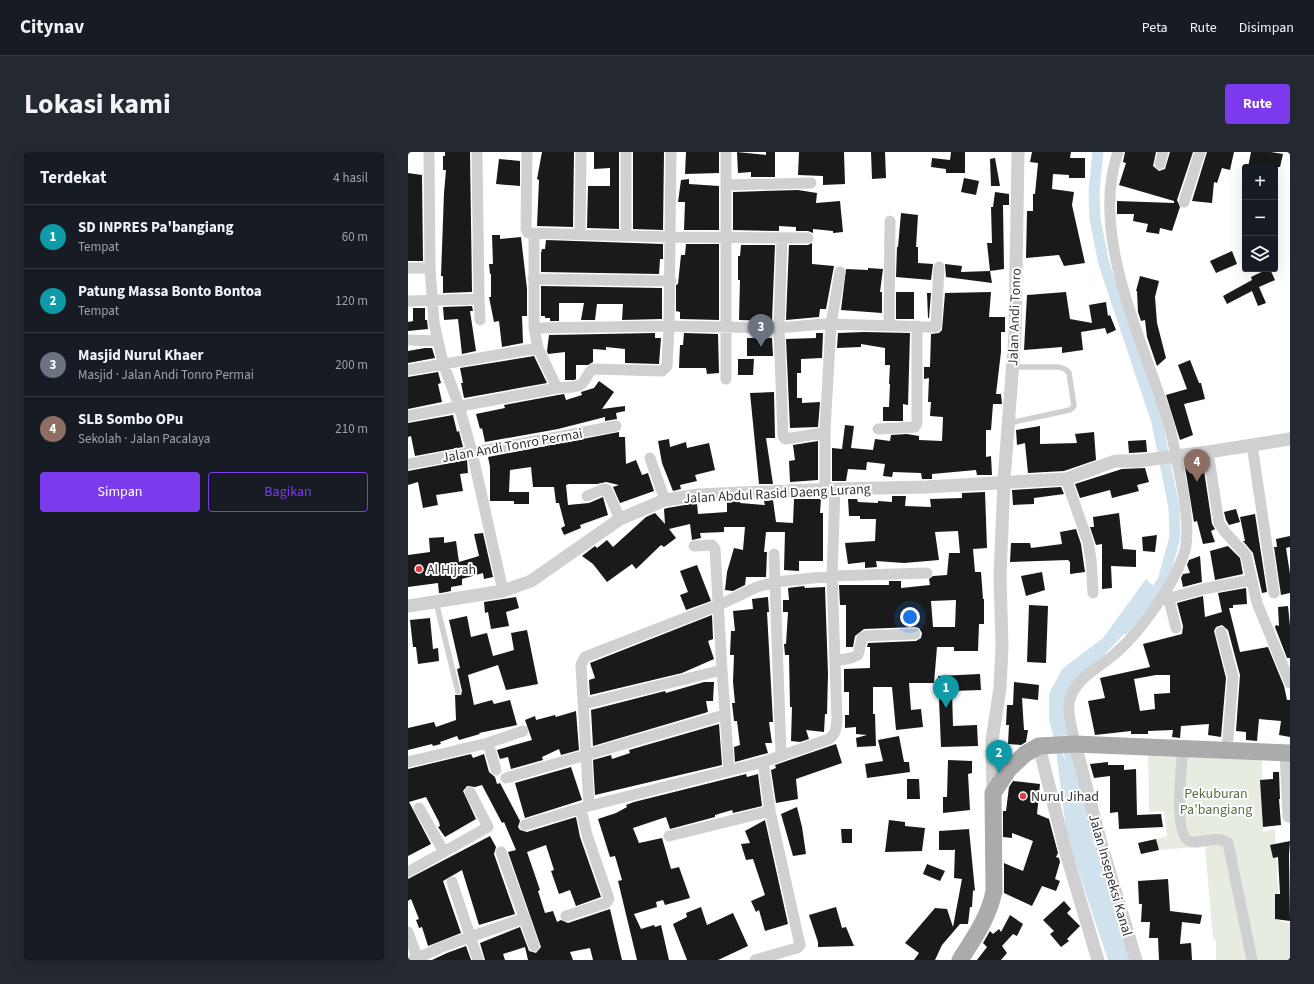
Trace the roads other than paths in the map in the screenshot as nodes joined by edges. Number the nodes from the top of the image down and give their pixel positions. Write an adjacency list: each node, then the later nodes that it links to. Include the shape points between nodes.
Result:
1 (429, 152): 26 (street)
2 (477, 152): 30 (street)
3 (527, 152): 17 (street, via 526,229 528,233)
4 (581, 152): 18 (street)
5 (626, 152): 19 (street)
6 (671, 152): 20 (street)
7 (726, 152): 14 (street)
8 (1018, 152): 45 (street, Jalan Andi Tonro)
9 (1118, 152): 59 (street, via 1109,192 1111,234 1129,306 1168,419)
10 (1163, 152): 12 (street)
11 (1200, 152): 15 (street)
12 (1160, 164)
13 (811, 183): 14 (street)
14 (726, 185): 21 (street)
15 (1184, 202)
16 (890, 221): 35 (street)
17 (534, 234): 18 (street); 28 (street)
18 (580, 234): 19 (street)
19 (626, 235): 20 (street)
20 (670, 237): 21 (street); 29 (street)
21 (725, 237): 22 (street); 38 (street)
22 (782, 238): 23 (street); 40 (street)
23 (808, 238)
24 (938, 267): 37 (street, via 936,327)
25 (408, 268): 26 (street)
26 (430, 268): 32 (street)
27 (840, 272): 34 (street)
28 (533, 279): 29 (street); 39 (street)
29 (670, 281): 36 (street)
30 (479, 299): 32 (street); 33 (street)
31 (408, 301): 32 (street)
32 (433, 301): 41 (street)
33 (480, 320)
34 (831, 324): 35 (street); 40 (street); 54 (street)
35 (889, 325): 37 (street)
36 (670, 326): 38 (street); 39 (street); 48 (street, via 667,366 662,371 594,369 589,371 581,385)
37 (917, 326): 53 (street, via 917,423 915,427 905,429)
38 (726, 327): 40 (street); 47 (street)
39 (534, 328): 43 (street)
40 (779, 328): 54 (street, via 783,436 785,439 823,433)
41 (436, 332): 42 (street); 44 (street)
42 (408, 340)
43 (538, 348): 44 (street); 48 (street)
44 (443, 363): 46 (street); 49 (street)
45 (1013, 367): 51 (street, Jalan Andi Tonro); 51 (lane, via 1066,369 1069,373 1074,406 1070,410)
46 (408, 370)
47 (726, 379)
48 (557, 388): 49 (street)
49 (459, 406): 50 (street); 57 (street)
50 (408, 416)
51 (1009, 423): 63 (street, Jalan Andi Tonro)
52 (616, 426): 57 (street, Jalan Andi Tonro Permai)
53 (878, 429)
54 (825, 430): 64 (street)
55 (1290, 439): 56 (street, Jalan Abdul Rasid Daeng Lurang)
56 (1252, 445): 58 (street, Jalan Abdul Rasid Daeng Lurang); 76 (street)
57 (472, 452): 61 (street, Jalan Andi Tonro Permai); 74 (street)
58 (1208, 452): 59 (street, Jalan Abdul Rasid Daeng Lurang); 72 (street, via 1220,523 1224,532 1246,556)
59 (1167, 457): 62 (street, Jalan Abdul Rasid Daeng Lurang, via 1114,461); 77 (street, via 1182,488 1186,538 1185,551)
60 (650, 458): 66 (street)
61 (408, 464)
62 (1066, 479): 63 (street, Jalan Abdul Rasid Daeng Lurang); 75 (street, via 1088,542)
63 (1004, 481): 64 (street, Jalan Abdul Rasid Daeng Lurang, via 926,487); 99 (street, Jalan Andi Tonro, via 1000,575 1002,647)
64 (830, 489): 66 (street, Jalan Abdul Rasid Daeng Lurang, via 698,495); 71 (street)
65 (587, 496): 67 (street, via 607,490)
66 (665, 500): 67 (street, Jalan Abdul Rasid Daeng Lurang)
67 (620, 519): 74 (street, Jalan Abdul Rasid Daeng Lurang, via 546,572 531,581)
68 (694, 546): 79 (street, via 714,546)
69 (774, 554): 73 (street)
70 (927, 573): 71 (street)
71 (832, 576): 73 (street); 84 (street)
72 (1251, 580): 77 (street); 86 (street, via 1265,623)
73 (775, 582): 79 (street); 98 (street)
74 (503, 590): 78 (street, Jalan Abdul Rasid Daeng Lurang)
75 (1093, 593)
76 (1274, 593)
77 (1164, 596): 81 (street); 92 (street, via 1118,652 1074,689 1069,704)
78 (436, 602): 80 (street, Jalan Abdul Rasid Daeng Lurang); 87 (lane)
79 (719, 605): 85 (street); 88 (street, via 585,657 581,665)
80 (408, 606)
81 (1176, 628)
82 (1221, 632): 95 (street, via 1233,677)
83 (915, 634): 84 (street, via 865,636 862,638 858,655)
84 (835, 661): 98 (street, via 837,720 833,735)
85 (722, 670): 88 (street); 89 (street)
86 (1290, 683)
87 (458, 692)
88 (584, 704): 97 (street)
89 (724, 715): 97 (street); 104 (street)
90 (523, 731): 91 (street)
91 (488, 743): 100 (street); 103 (street)
92 (1072, 745): 93 (main road); 94 (main road); 128 (street, Jalan Insepeksi Kanal)
93 (1044, 746): 102 (main road, via 1025,754); 127 (street, via 1066,853)
94 (1183, 748): 95 (main road); 129 (street, via 1180,788 1182,831 1184,837 1191,842 1220,840 1228,843)
95 (1227, 750): 96 (main road)
96 (1288, 752): 111 (street)
97 (586, 755): 105 (street); 109 (street)
98 (781, 755): 101 (street)
99 (992, 760): 102 (street); 107 (street, Jalan Andi Tonro)
100 (408, 762)
101 (763, 762): 104 (street); 110 (street)
102 (1009, 769): 107 (main road)
103 (496, 770)
104 (729, 770): 109 (street)
105 (506, 778)
106 (470, 792): 114 (street, via 488,827)
107 (993, 793): 126 (main road, via 991,906)
108 (419, 808): 114 (street)
109 (585, 808): 112 (street); 118 (street, via 587,835 609,899 606,903)
110 (770, 810): 113 (street); 125 (street, via 800,945)
111 (1288, 817)
112 (525, 825)
113 (669, 836)
114 (444, 852): 116 (street)
115 (501, 852): 119 (street)
116 (408, 872)
117 (452, 882): 121 (street)
118 (566, 916)
119 (524, 918): 121 (street); 122 (street)
120 (408, 932): 123 (street)
121 (470, 936): 123 (street); 124 (street)
122 (534, 946)
123 (416, 959)
124 (478, 960)
125 (755, 960)
126 (960, 960)
127 (1098, 960)
128 (1136, 960)
129 (1252, 960)

